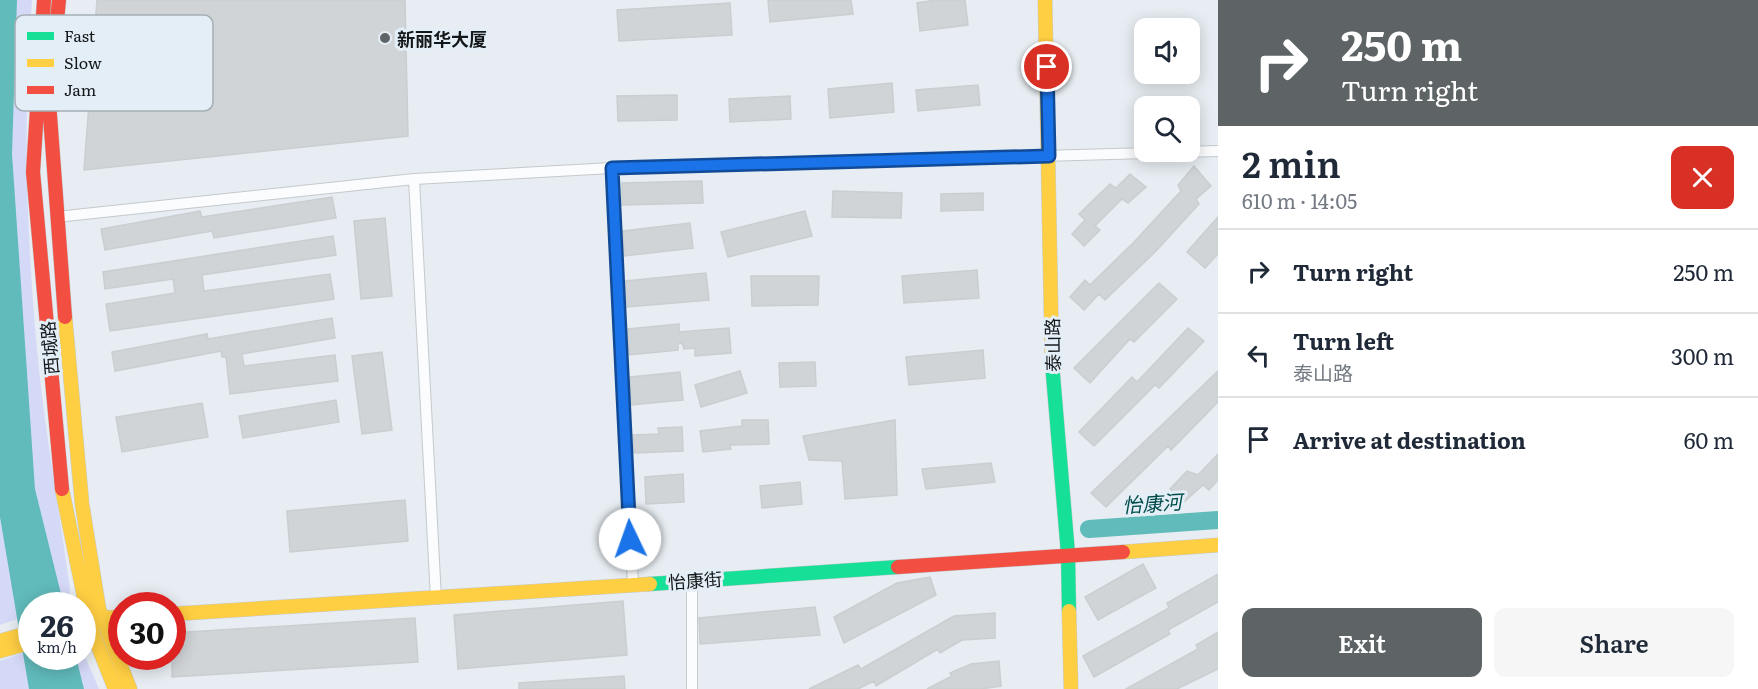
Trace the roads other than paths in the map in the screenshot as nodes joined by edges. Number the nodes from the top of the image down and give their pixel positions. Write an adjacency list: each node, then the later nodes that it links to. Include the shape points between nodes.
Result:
1 (44, 0): 4 (main road, 西城路)
2 (59, 0): 5 (main road, 西城路)
3 (1045, 0): 9 (main road, 泰山路)
4 (43, 15)
5 (58, 15)
6 (37, 111): 17 (main road, 西城路, via 33,172 63,501)
7 (50, 111): 12 (main road, 西城路)
8 (1218, 151): 9 (street)
9 (1049, 156): 10 (street); 14 (main road, 泰山路, via 1052,387)
10 (612, 168): 11 (street); 16 (street)
11 (414, 178): 12 (street); 19 (street)
12 (56, 217): 18 (main road, 西城路)
13 (1218, 545): 14 (main road, 怡康街)
14 (1068, 554): 15 (main road, 怡康街); 29 (main road, 泰山路)
15 (692, 581): 16 (main road, 怡康街); 28 (street)
16 (633, 585): 19 (main road, 怡康街)
17 (85, 592)
18 (89, 592)
19 (436, 599): 20 (main road, 怡康街)
20 (186, 613)
21 (96, 628): 27 (main road, 西城路)
22 (96, 634): 26 (main road, 西城路)
23 (18, 638): 25 (main road)
24 (18, 643): 25 (main road)
25 (3, 645)
26 (115, 689)
27 (130, 689)
28 (692, 689)
29 (1071, 689)

